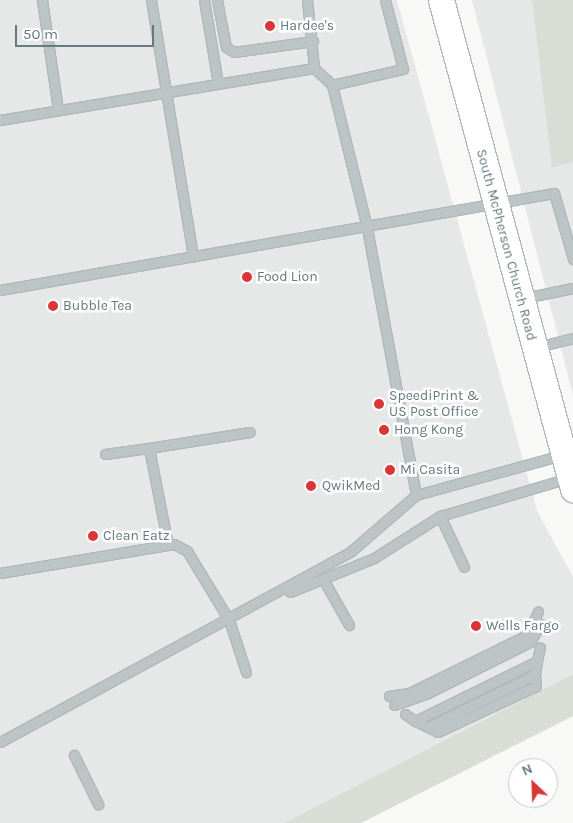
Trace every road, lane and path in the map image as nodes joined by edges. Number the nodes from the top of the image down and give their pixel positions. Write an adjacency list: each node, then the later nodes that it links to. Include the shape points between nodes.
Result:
1 (42, 0): 13 (lane)
2 (152, 0): 12 (lane)
3 (204, 0): 10 (lane)
4 (217, 0): 8 (lane, via 226,47 234,52)
5 (307, 0): 8 (lane)
6 (385, 0): 11 (lane, via 403,69)
7 (441, 0): 15 (main road, South McPherson Church Road)
8 (313, 41): 9 (lane)
9 (314, 68): 10 (lane); 11 (lane)
10 (218, 84): 12 (lane)
11 (332, 85): 16 (lane)
12 (166, 93): 13 (lane); 17 (lane)
13 (58, 110): 14 (lane)
14 (0, 120)
15 (496, 206): 16 (lane); 18 (lane, via 554,193); 21 (main road, South McPherson Church Road)
16 (367, 228): 17 (lane); 28 (lane)
17 (193, 257): 20 (lane)
18 (573, 259)
19 (573, 288): 21 (lane)
20 (0, 290)
21 (521, 299): 23 (main road, South McPherson Church Road)
22 (573, 338): 23 (lane)
23 (534, 348): 27 (main road, South McPherson Church Road)
24 (250, 432): 25 (lane)
25 (149, 448): 26 (lane); 30 (lane)
26 (105, 454)
27 (569, 471): 28 (lane); 29 (lane)
28 (416, 495): 34 (lane, via 350,552)
29 (440, 516): 31 (lane); 33 (lane, via 374,558)
30 (168, 545): 32 (lane); 36 (lane, via 187,551)
31 (464, 567)
32 (0, 574)
33 (323, 579): 34 (lane); 38 (lane)
34 (257, 605): 36 (lane)
35 (538, 611): 42 (lane, via 527,635 409,694)
36 (229, 620): 41 (lane); 46 (lane)
37 (541, 623): 43 (lane, via 530,642 428,693)
38 (349, 625)
39 (540, 647): 40 (lane)
40 (537, 661): 45 (lane); 45 (lane, via 535,675 428,727)
41 (246, 672)
42 (389, 696)
43 (394, 705)
44 (404, 714): 45 (lane)
45 (416, 721)
46 (0, 742)
47 (74, 755): 48 (lane)
48 (98, 804)

